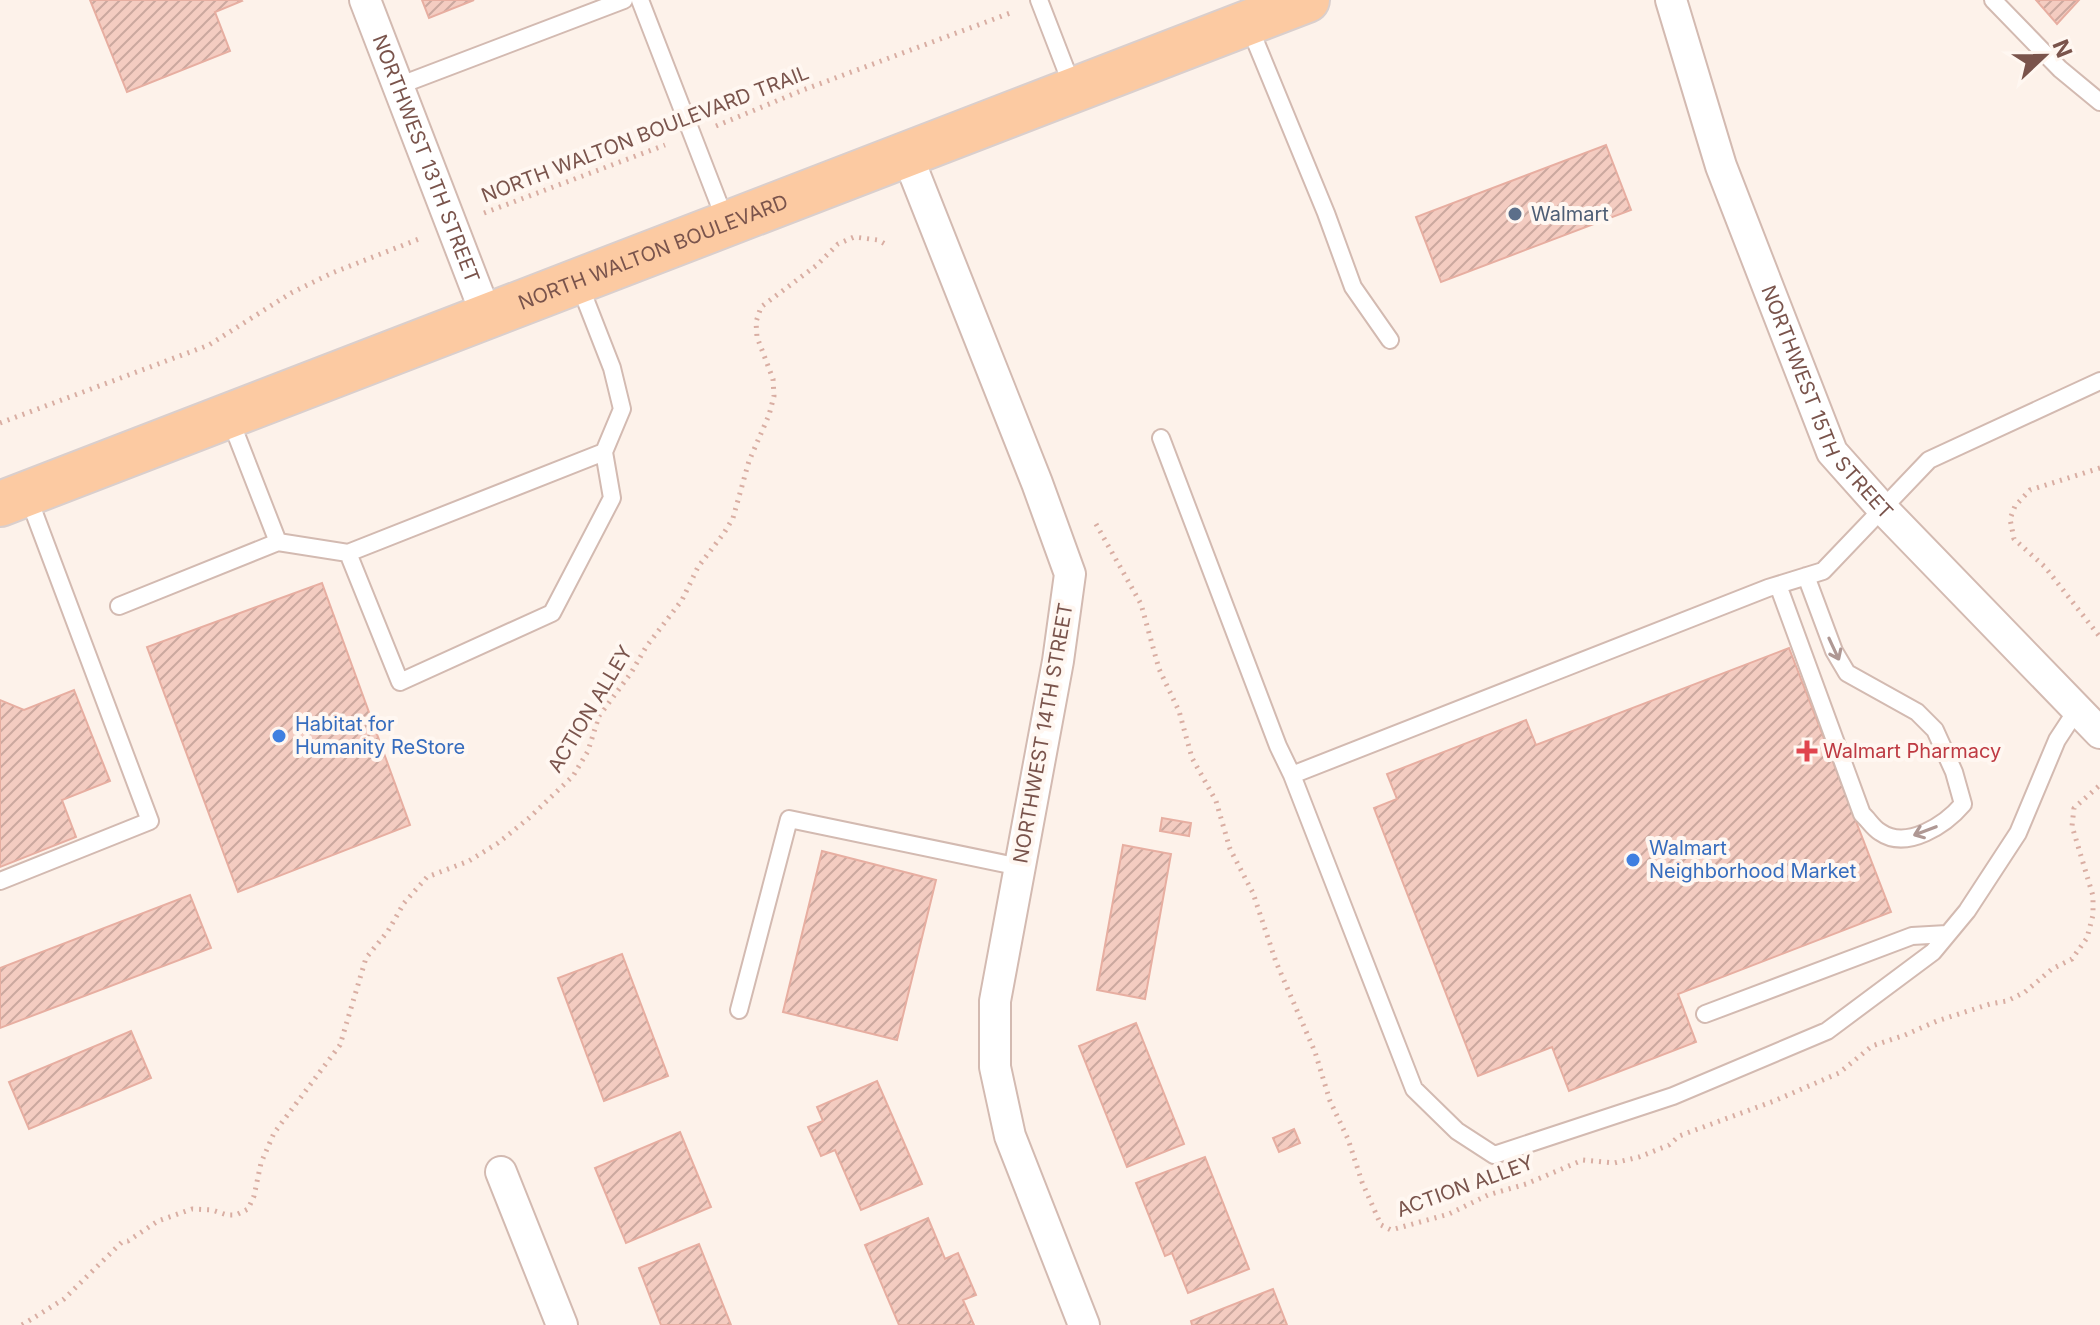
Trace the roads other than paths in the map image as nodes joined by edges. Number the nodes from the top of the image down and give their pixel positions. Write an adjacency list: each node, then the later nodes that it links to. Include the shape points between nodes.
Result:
1 (365, 0): 9 (street, NORTHWEST 13TH STREET)
2 (624, 0): 9 (lane)
3 (640, 0): 13 (lane)
4 (1307, 0): 8 (main road, NORTH WALTON BOULEVARD)
5 (1671, 0): 22 (street, NORTHWEST 15TH STREET, via 1721,166 1832,452)
6 (1993, 0): 11 (lane)
7 (1040, 1): 10 (lane)
8 (1247, 23): 10 (main road, NORTH WALTON BOULEVARD); 16 (lane, via 1353,287)
9 (398, 86): 15 (street, NORTHWEST 13TH STREET)
10 (1074, 90): 12 (main road, NORTH WALTON BOULEVARD)
11 (2100, 102)
12 (907, 155): 13 (main road, NORTH WALTON BOULEVARD); 31 (street, NORTHWEST 14TH STREET, via 1070,574)
13 (727, 224): 14 (main road, NORTH WALTON BOULEVARD)
14 (578, 281): 15 (main road, NORTH WALTON BOULEVARD); 20 (lane, via 622,409)
15 (487, 317): 18 (main road, NORTH WALTON BOULEVARD)
16 (1390, 340)
17 (2100, 381): 22 (lane, via 1929,460)
18 (229, 417): 21 (main road, NORTH WALTON BOULEVARD); 23 (lane)
19 (1161, 438): 30 (lane)
20 (604, 452): 24 (lane); 24 (lane, via 612,498 552,613 400,682)
21 (14, 499): 32 (lane, via 150,821)
22 (1882, 508): 25 (lane, via 1823,571); 28 (street, NORTHWEST 15TH STREET)
23 (278, 542): 24 (lane); 27 (lane)
24 (348, 553)
25 (1806, 576): 26 (lane); 26 (lane, one-way to 26, via 1847,673 1917,712 1935,730 1963,804 1948,820 1923,833 1899,839 1881,833 1862,814)
26 (1778, 585): 30 (lane)
27 (119, 606)
28 (2078, 708): 29 (street, NORTHWEST 15TH STREET); 33 (lane, via 2057,740 2018,833)
29 (2100, 733)
30 (1292, 775): 33 (lane, via 1414,1089 1457,1131 1494,1155 1673,1096 1827,1031 1933,952)
31 (1020, 867): 34 (lane, via 789,819); 38 (street, NORTHWEST 14TH STREET, via 995,1001 995,1067 1010,1136)
32 (0, 881)
33 (1947, 934): 35 (lane, via 1912,936)
34 (739, 1010)
35 (1705, 1014)
36 (501, 1172): 37 (street)
37 (562, 1325)
38 (1084, 1325)

